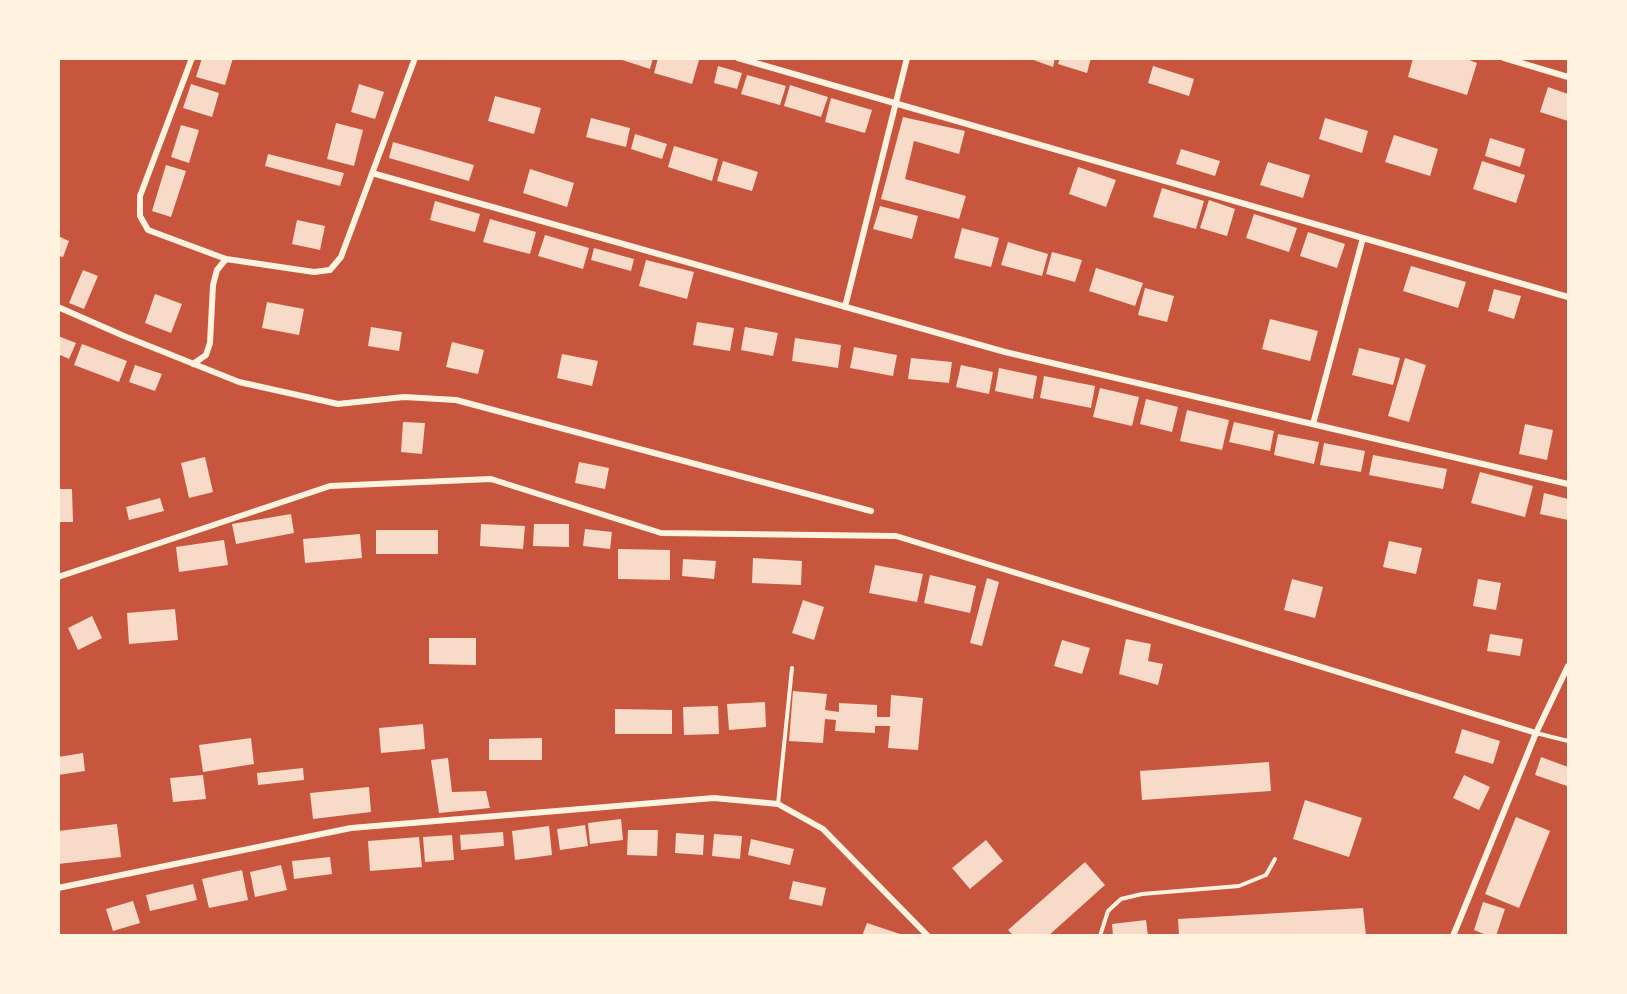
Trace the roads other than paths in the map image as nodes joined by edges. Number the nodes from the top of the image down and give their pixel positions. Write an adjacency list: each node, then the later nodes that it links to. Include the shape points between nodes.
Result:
1 (192, 58): 10 (street, via 140,196 140,216 148,230)
2 (415, 58): 8 (street)
3 (738, 58): 7 (street)
4 (907, 58): 7 (street)
5 (1504, 58): 6 (street)
6 (1569, 77)
7 (896, 104): 9 (street); 13 (street)
8 (372, 173): 10 (street, via 341,257 330,270 314,272); 13 (street)
9 (1363, 237): 11 (street); 15 (street)
10 (226, 259): 14 (street, via 217,270 213,285 210,343 206,355)
11 (1569, 297)
12 (58, 307): 14 (street)
13 (845, 307): 15 (street, via 1005,352)
14 (193, 364): 17 (street, via 239,382 338,404 404,398 456,400)
15 (1313, 424): 16 (street)
16 (1569, 484)
17 (871, 511)
18 (58, 577): 21 (street, via 330,486 491,479 661,533 896,536)
19 (1569, 666): 21 (street)
20 (792, 668): 23 (lane)
21 (1536, 733): 22 (lane); 28 (street)
22 (1569, 741)
23 (777, 804): 25 (street, via 714,798 351,828); 26 (street, via 824,829)
24 (1275, 859): 27 (lane, via 1266,875 1239,886 1121,899 1108,911)
25 (58, 888)
26 (928, 936)
27 (1100, 936)
28 (1453, 936)

